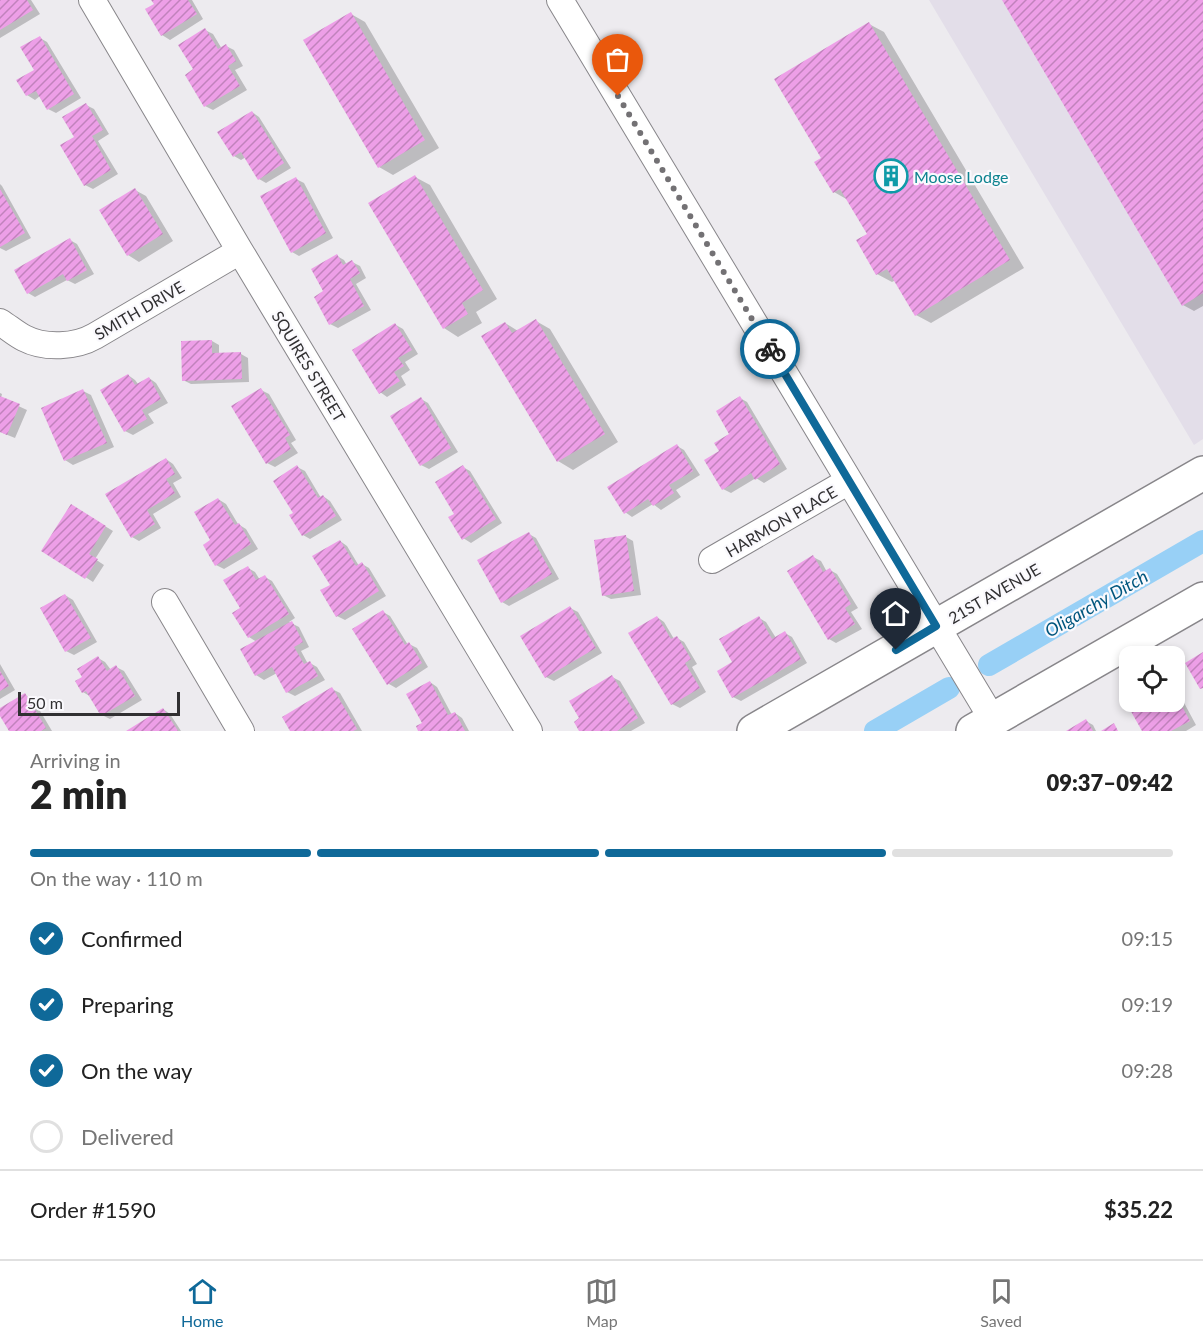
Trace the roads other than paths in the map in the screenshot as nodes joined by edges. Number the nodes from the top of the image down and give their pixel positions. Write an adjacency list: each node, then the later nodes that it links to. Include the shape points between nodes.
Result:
1 (92, 0): 3 (street, SQUIRES STREET)
2 (560, 0): 6 (street)
3 (240, 251): 4 (street, SMITH DRIVE, via 89,340 59,346 30,341); 13 (street, SQUIRES STREET)
4 (0, 322)
5 (1203, 473): 10 (street, 21ST AVENUE)
6 (849, 481): 7 (street, HARMON PLACE); 10 (street)
7 (712, 560)
8 (1203, 599): 11 (street)
9 (165, 602): 12 (street)
10 (936, 626): 11 (street); 14 (street, 21ST AVENUE)
11 (983, 725)
12 (241, 731)
13 (529, 731)
14 (754, 731)

